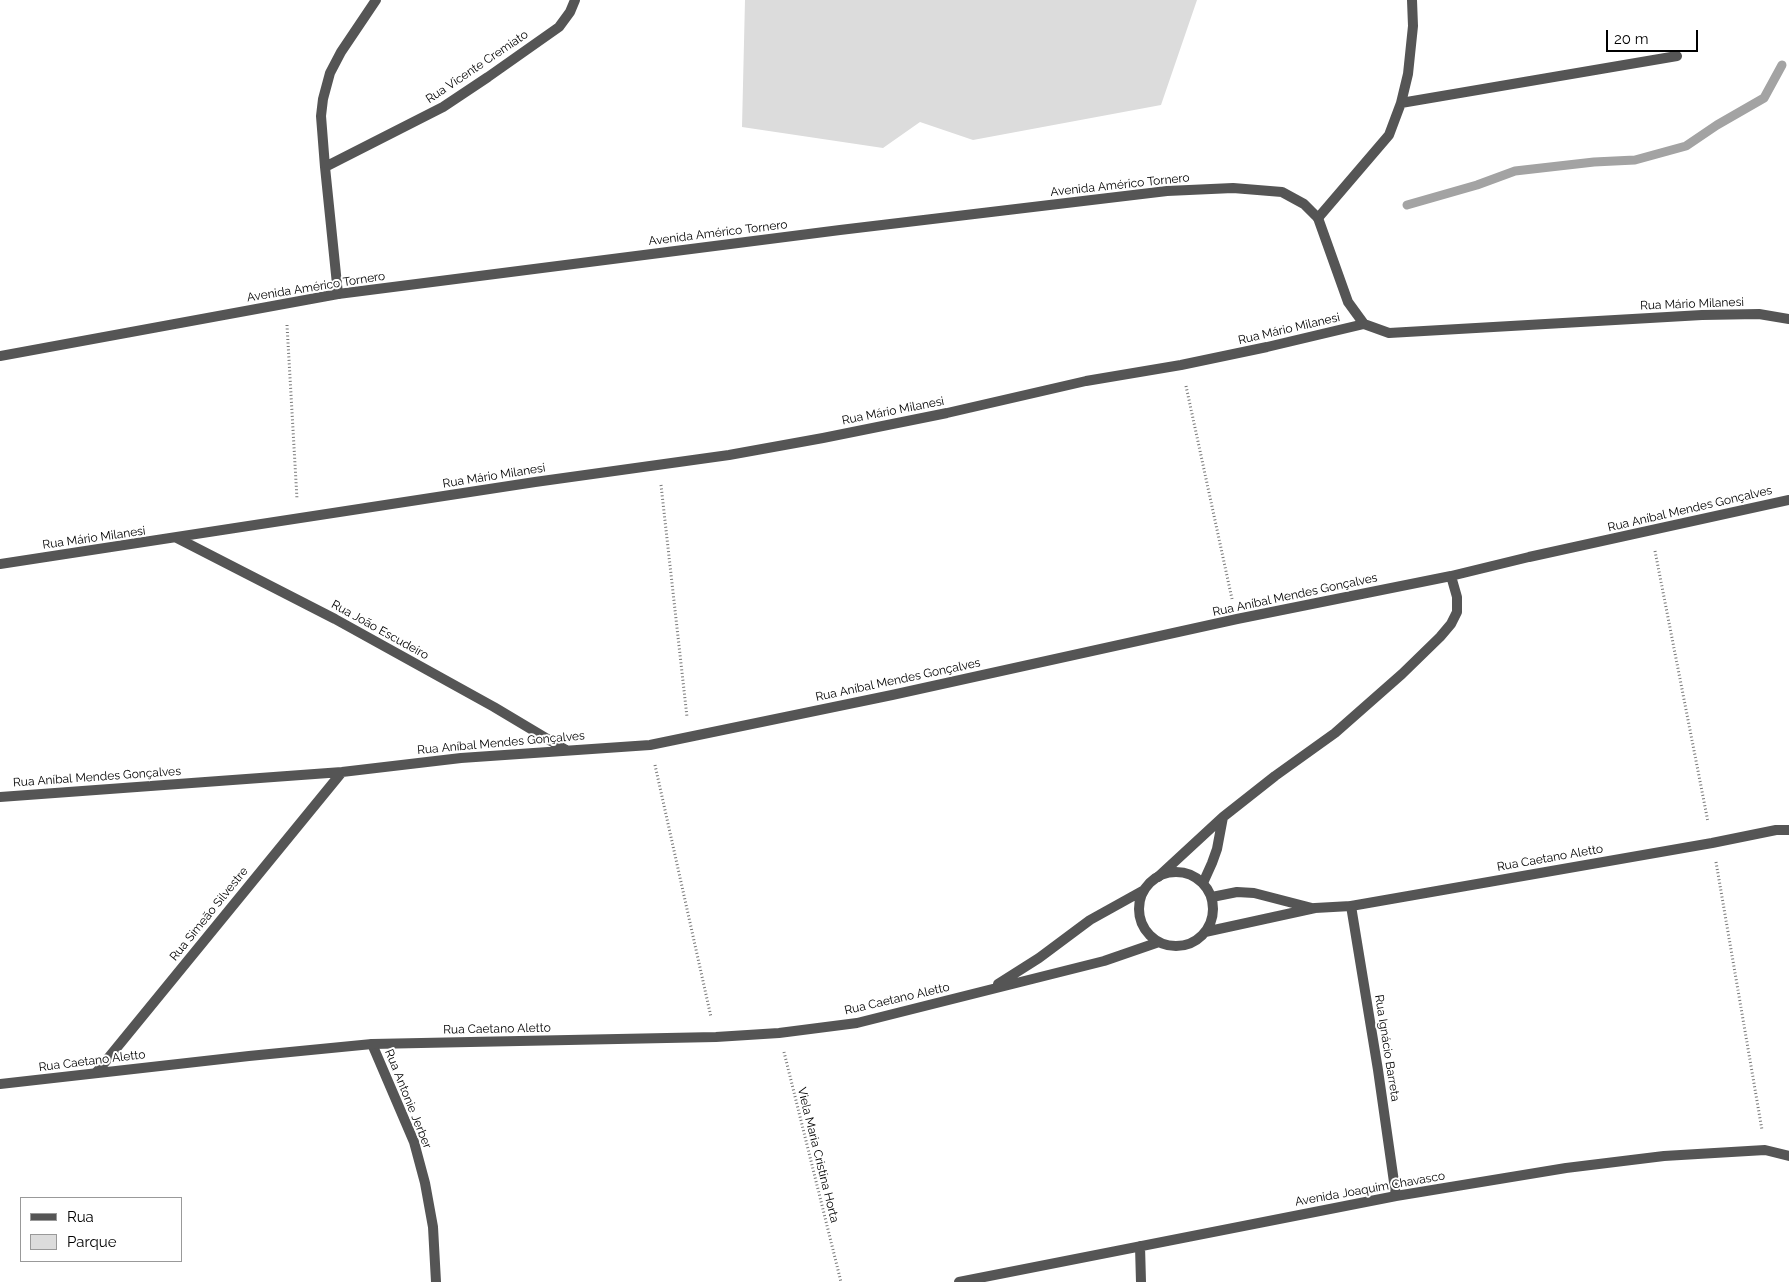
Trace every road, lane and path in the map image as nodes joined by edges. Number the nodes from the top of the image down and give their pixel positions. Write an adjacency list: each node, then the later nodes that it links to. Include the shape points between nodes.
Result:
1 (376, 0): 6 (street, via 341,52 325,85 321,116)
2 (575, 0): 6 (street, Rua Vicente Cremiato, via 559,27 473,87 443,107)
3 (1412, 0): 5 (street, via 1408,74)
4 (1677, 56): 5 (street)
5 (1401, 103): 7 (street, via 1389,135)
6 (325, 167): 8 (street)
7 (1318, 218): 8 (street, Avenida Américo Tornero, via 1304,204 1282,192 1233,188 1167,191); 11 (street, Avenida Américo Tornero, via 1348,302)
8 (338, 294): 9 (street, Avenida Américo Tornero)
9 (286, 304): 12 (street, Avenida Américo Tornero); 16 (path)
10 (1789, 319): 11 (street, Rua Mário Milanesi, via 1759,314 1702,315 1389,334)
11 (1364, 324): 13 (street, Rua Mário Milanesi)
12 (0, 356)
13 (1181, 365): 14 (street, Rua Mário Milanesi, via 1086,381 824,438); 20 (path)
14 (658, 464): 16 (street, Rua Mário Milanesi); 21 (path)
15 (1789, 500): 19 (street, Rua Aníbal Mendes Gonçalves)
16 (298, 519): 17 (street, Rua Mário Milanesi)
17 (177, 538): 18 (street, Rua Mário Milanesi); 23 (street, Rua João Escudeiro, via 335,619)
18 (0, 564)
19 (1451, 576): 20 (street, Rua Aníbal Mendes Gonçalves); 26 (street, via 1457,612 1440,637 1335,733)
20 (1237, 620): 21 (street, Rua Aníbal Mendes Gonçalves)
21 (690, 737): 22 (street, Rua Aníbal Mendes Gonçalves)
22 (650, 744): 23 (street, Rua Aníbal Mendes Gonçalves); 38 (path)
23 (566, 750): 24 (street, Rua Aníbal Mendes Gonçalves)
24 (342, 772): 25 (street, Rua Aníbal Mendes Gonçalves); 40 (street, Rua Simeão Silvestre)
25 (0, 797)
26 (1223, 817): 28 (street); 29 (street, via 1217,848)
27 (1789, 830): 32 (street, Rua Caetano Aletto)
28 (1158, 877): 29 (street, via 1173,872 1190,874); 30 (street)
29 (1203, 883): 31 (street)
30 (1144, 890): 35 (street, via 1139,910 1145,929); 36 (street, Rua Caetano Aletto, via 1090,920)
31 (1212, 897): 33 (street, Rua Caetano Aletto, via 1237,892 1254,893); 34 (street, via 1213,916)
32 (1351, 906): 33 (street, Rua Caetano Aletto); 43 (street, Rua Ignácio Barreta)
33 (1315, 908): 34 (street, Rua Caetano Aletto)
34 (1205, 932): 35 (street, via 1192,943 1176,946)
35 (1159, 942): 36 (street, Rua Caetano Aletto, via 1104,961)
36 (991, 989): 37 (street, Rua Caetano Aletto, via 856,1023)
37 (779, 1033): 38 (street, Rua Caetano Aletto); 46 (path, Viela Maria Cristina Horta)
38 (716, 1037): 39 (street, Rua Caetano Aletto)
39 (372, 1044): 40 (street, Rua Caetano Aletto); 45 (street, Rua Antonie Jerber, via 414,1142 433,1227)
40 (96, 1072): 41 (street, Rua Caetano Aletto)
41 (0, 1084)
42 (1789, 1156): 43 (street, Avenida Joaquim Chavasco, via 1765,1150 1664,1156 1566,1168)
43 (1396, 1196): 44 (street, Avenida Joaquim Chavasco)
44 (1140, 1246): 47 (street, Avenida Joaquim Chavasco); 48 (street)
45 (436, 1282)
46 (841, 1282)
47 (959, 1282)
48 (1141, 1282)

